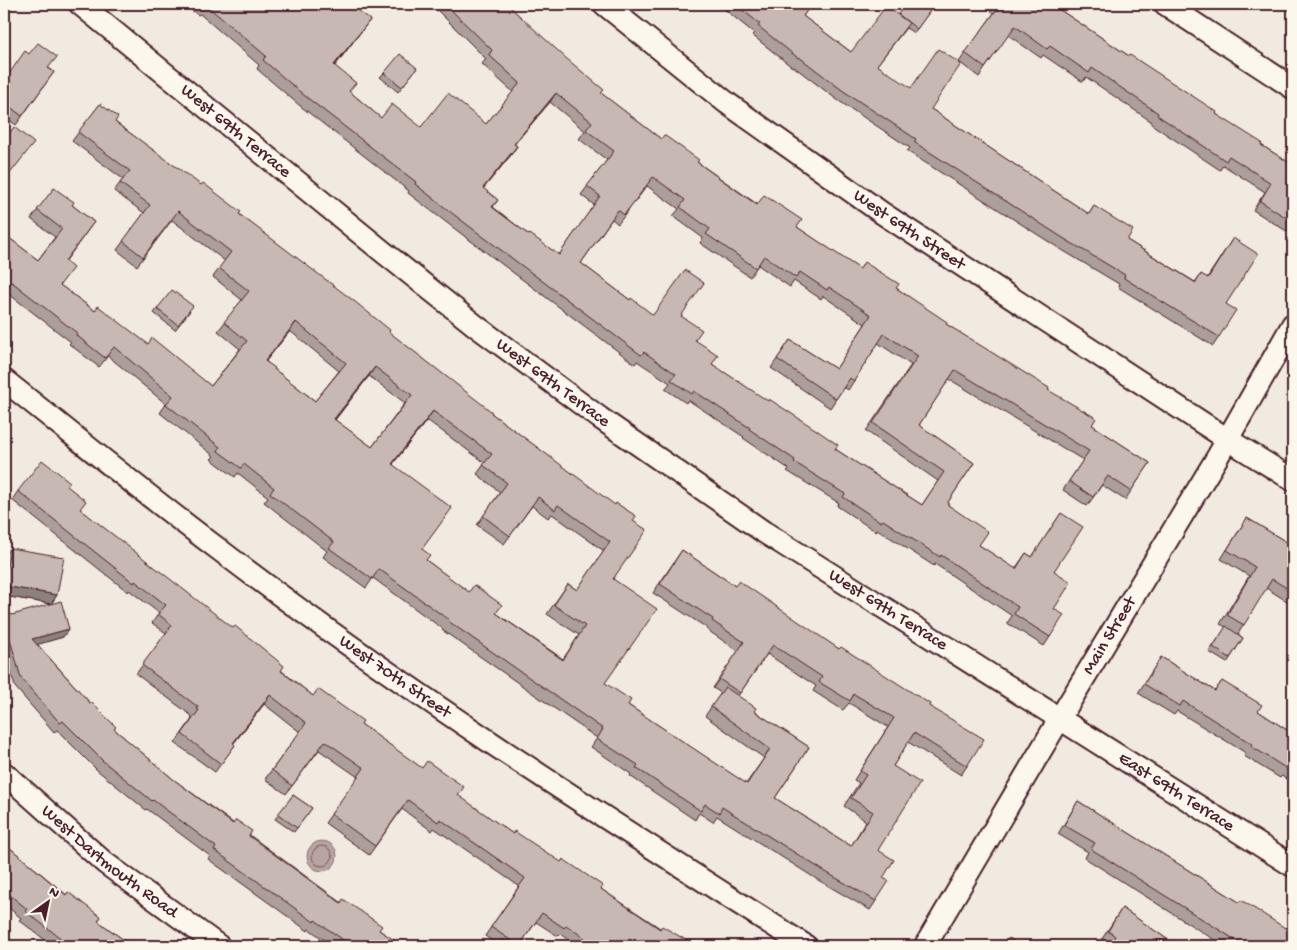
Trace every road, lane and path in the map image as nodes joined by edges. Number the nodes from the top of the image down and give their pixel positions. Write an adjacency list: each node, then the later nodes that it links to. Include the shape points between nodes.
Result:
1 (80, 4): 9 (street, West 69th Terrace, via 476,326 600,418 764,532)
2 (604, 4): 7 (street, West 69th Street, via 727,103 882,213)
3 (1165, 4): 4 (street)
4 (1293, 88)
5 (1293, 324): 7 (street, Main Street)
6 (4, 380): 13 (street, West 70th Street, via 221,551 332,632 513,757)
7 (1227, 439): 8 (street, West 69th Street); 9 (street, Main Street)
8 (1293, 480)
9 (1060, 718): 11 (street, East 69th Terrace); 14 (street, Main Street)
10 (4, 773): 12 (street, West Dartmouth Road, via 105,863)
11 (1293, 866)
12 (219, 946)
13 (806, 946)
14 (926, 946)

